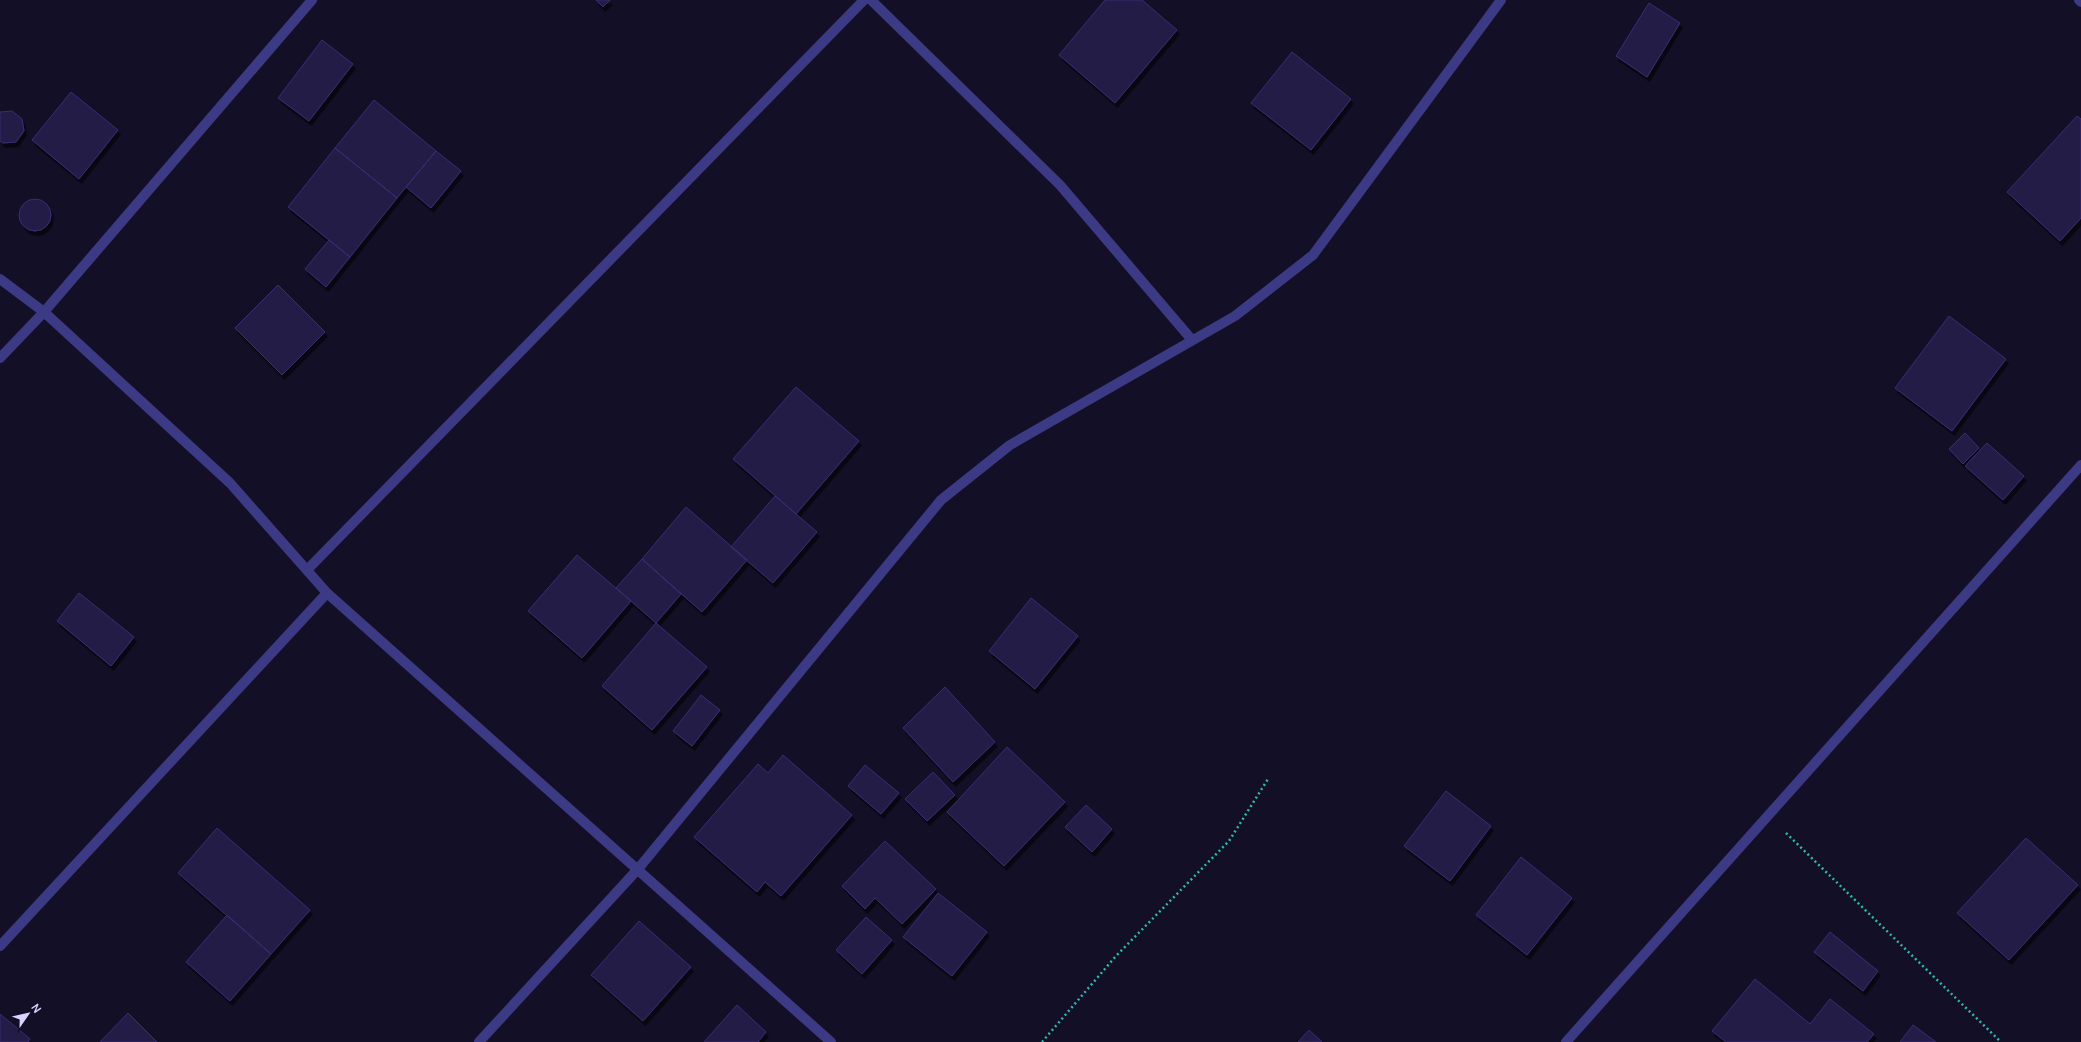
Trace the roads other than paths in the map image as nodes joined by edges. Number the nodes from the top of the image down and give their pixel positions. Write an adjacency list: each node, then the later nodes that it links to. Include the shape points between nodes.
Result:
1 (312, 0): 6 (street)
2 (864, 0): 10 (street)
3 (871, 0): 7 (street, via 1060,185)
4 (1501, 0): 7 (street, via 1313,255 1235,316)
5 (0, 279): 6 (street)
6 (44, 312): 8 (street); 10 (street, via 230,483)
7 (1192, 340): 12 (street, via 1010,445 941,500)
8 (0, 358)
9 (2081, 465): 16 (street)
10 (307, 570): 11 (street)
11 (327, 593): 12 (street); 13 (street)
12 (638, 868): 14 (street); 15 (street)
13 (0, 946)
14 (479, 1042)
15 (831, 1042)
16 (1566, 1042)

